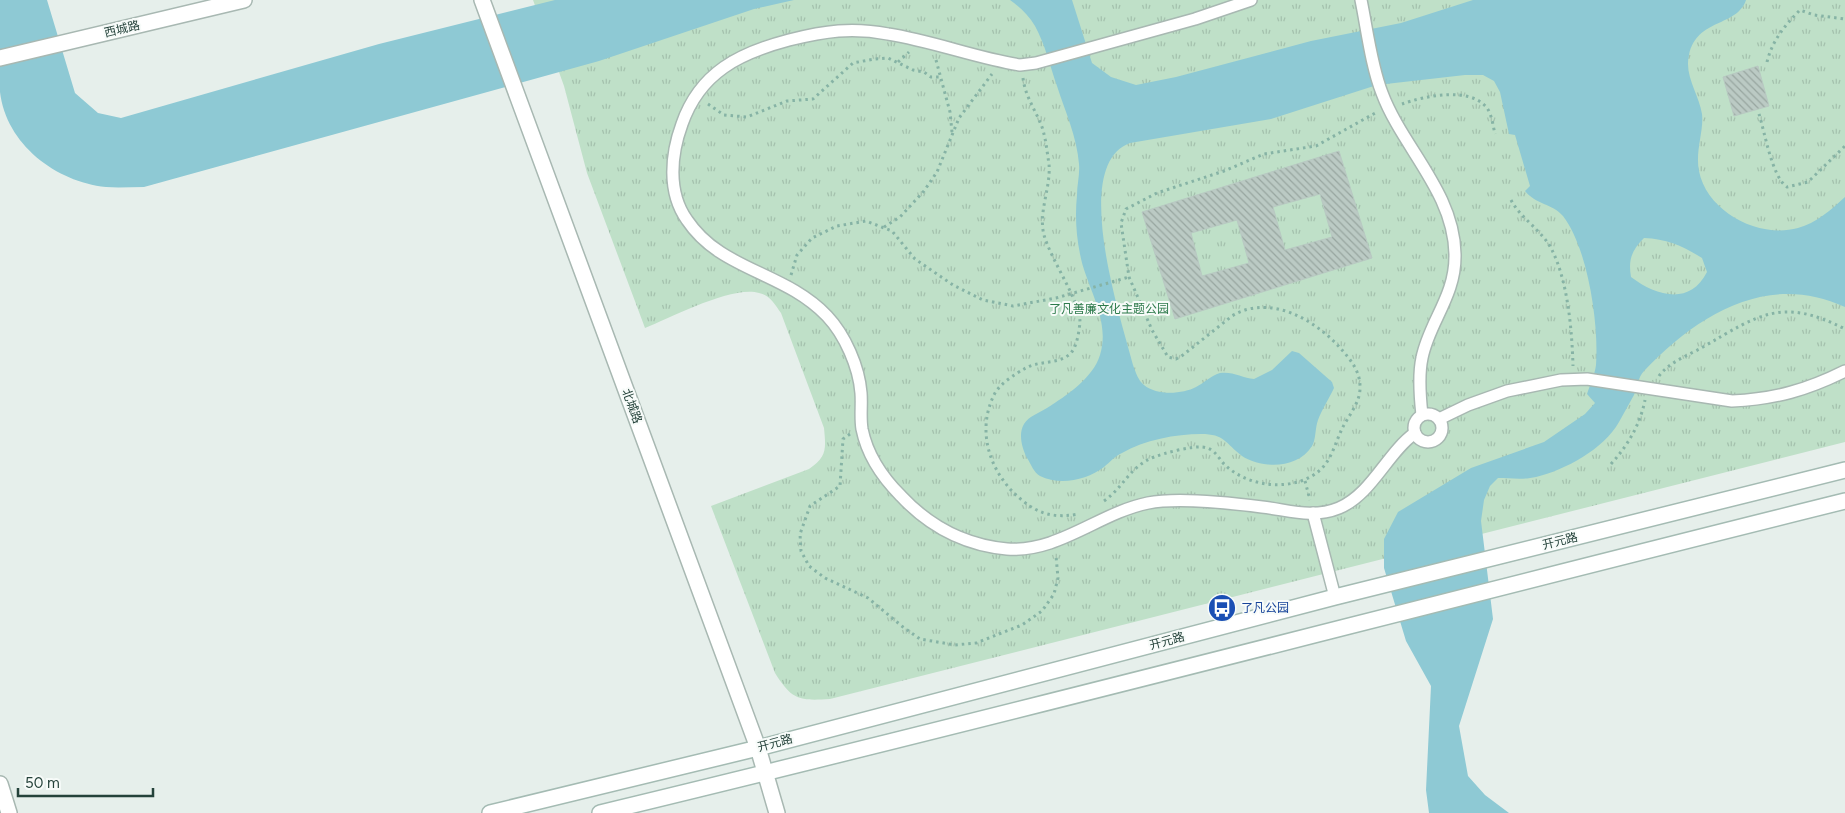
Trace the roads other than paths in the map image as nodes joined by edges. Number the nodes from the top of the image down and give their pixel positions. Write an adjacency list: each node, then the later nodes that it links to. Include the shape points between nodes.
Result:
1 (244, 0): 5 (main road, 西城路)
2 (482, 0): 14 (main road, 北城路)
3 (1250, 0): 12 (lane, via 1195,20 1020,65 888,33 846,29 818,33 748,52 729,63 697,93 685,115 673,157 673,178 686,219 714,250 788,285 811,301 838,329 856,368 861,388 861,425 872,457 897,492 932,524 957,538 1010,549 1050,544 1098,520 1150,502 1224,502)
4 (1361, 0): 7 (lane, via 1382,92 1431,178 1452,230 1453,276 1422,357)
5 (0, 58)
6 (1845, 371): 8 (lane, via 1779,397 1732,401 1586,379 1573,380 1520,387 1468,405)
7 (1422, 415): 8 (lane, via 1432,414); 9 (lane, via 1415,421)
8 (1439, 420): 9 (lane, via 1441,432 1436,439 1423,441)
9 (1415, 433): 12 (lane, via 1400,445 1354,499 1338,508)
10 (1845, 470): 13 (main road, 开元路)
11 (1845, 501): 15 (main road)
12 (1313, 513): 13 (lane)
13 (1335, 597): 14 (main road, 开元路)
14 (758, 748): 15 (main road, 北城路); 18 (main road, 开元路)
15 (766, 774): 19 (main road); 20 (main road, 北城路)
16 (0, 784): 17 (main road)
17 (8, 813)
18 (490, 813)
19 (600, 813)
20 (777, 813)

